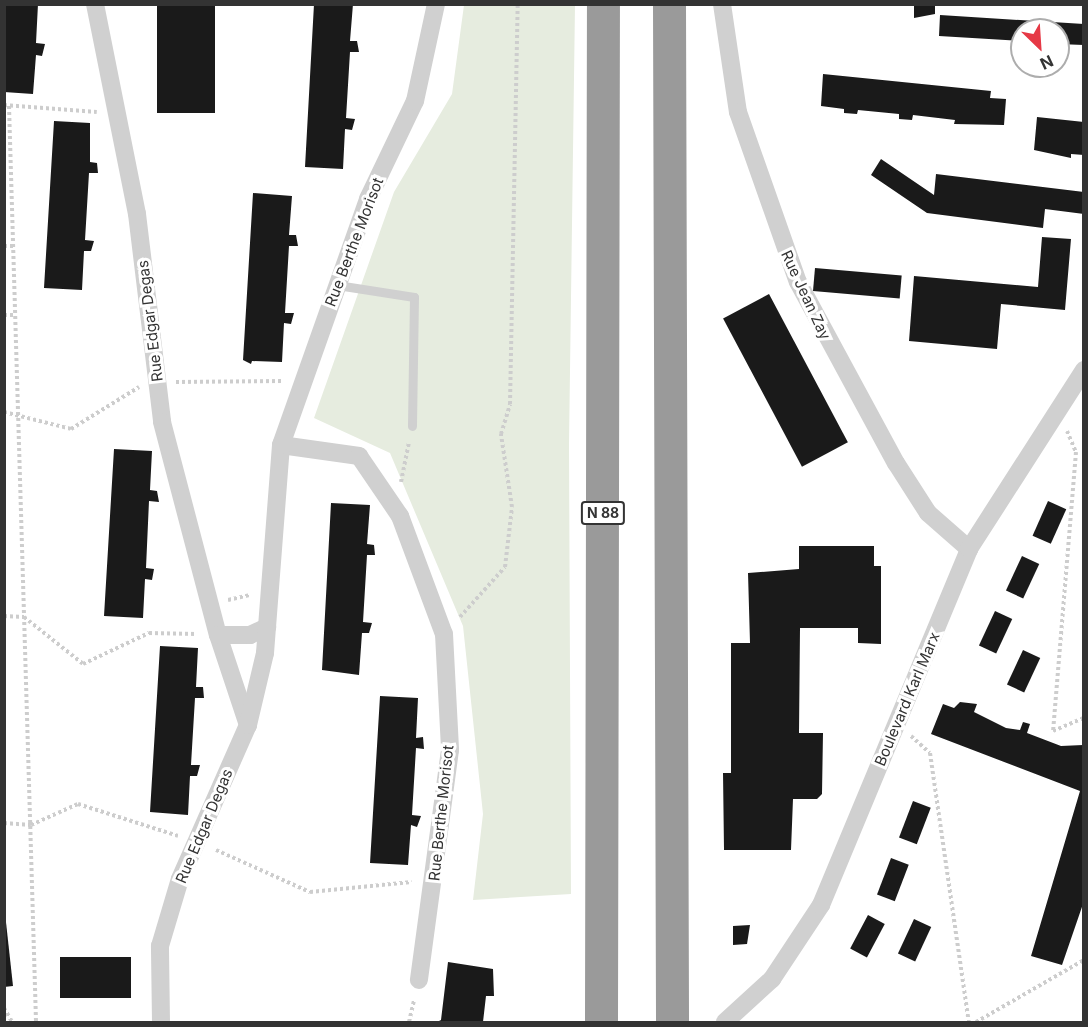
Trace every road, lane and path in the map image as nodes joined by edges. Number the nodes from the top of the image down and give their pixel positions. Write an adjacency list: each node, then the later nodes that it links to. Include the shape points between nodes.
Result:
1 (95, 4): 8 (street, Rue Edgar Degas)
2 (436, 4): 11 (street, Rue Berthe Morisot, via 415,101 368,199)
3 (518, 4): 25 (path, via 510,404 501,434 512,507 505,567)
4 (603, 4): 41 (highway, N 88)
5 (669, 4): 37 (highway)
6 (722, 4): 19 (street, Rue Jean Zay, via 738,112 755,170 798,282 902,473 928,513)
7 (7, 106): 8 (path, via 102,112); 10 (path)
8 (119, 118): 21 (street, Rue Edgar Degas, via 137,214 162,422)
9 (4, 246): 10 (path)
10 (14, 246): 13 (path)
11 (337, 285): 16 (lane, via 414,297); 17 (street, Rue Berthe Morisot)
12 (4, 315): 13 (path)
13 (16, 315): 23 (path)
14 (1083, 370): 15 (street, Boulevard Karl Marx)
15 (1058, 408): 19 (street, Boulevard Karl Marx); 27 (path, via 1076,452 1053,730)
16 (412, 426): 18 (path)
17 (281, 445): 18 (street, Rue Berthe Morisot, via 359,456); 20 (street, Rue Berthe Morisot)
18 (395, 509): 25 (street, Rue Berthe Morisot)
19 (969, 549): 28 (street, Boulevard Karl Marx)
20 (271, 588): 21 (path); 24 (street, Rue Berthe Morisot)
21 (209, 604): 26 (street, Rue Edgar Degas)
22 (4, 616): 23 (path)
23 (24, 617): 26 (path, via 83,664 149,633); 31 (path)
24 (267, 627): 26 (street, via 250,635); 29 (street, Rue Berthe Morisot)
25 (444, 634): 33 (street, Rue Berthe Morisot, via 450,750)
26 (218, 635): 29 (street, Rue Edgar Degas)
27 (1083, 718)
28 (897, 724): 42 (street, Boulevard Karl Marx, via 821,905 772,979); 43 (path, via 930,753)
29 (248, 725): 32 (street, Rue Edgar Degas)
30 (4, 823): 31 (path)
31 (31, 825): 32 (path, via 78,804); 39 (path)
32 (196, 842): 33 (path, via 310,892); 40 (street, Rue Edgar Degas, via 160,946)
33 (434, 879): 35 (street, Rue Berthe Morisot)
34 (1083, 960): 44 (path)
35 (419, 981)
36 (4, 1008): 38 (path)
37 (672, 1015)
38 (12, 1023)
39 (36, 1023)
40 (161, 1023)
41 (601, 1023)
42 (725, 1023)
43 (969, 1023)
44 (976, 1023)

